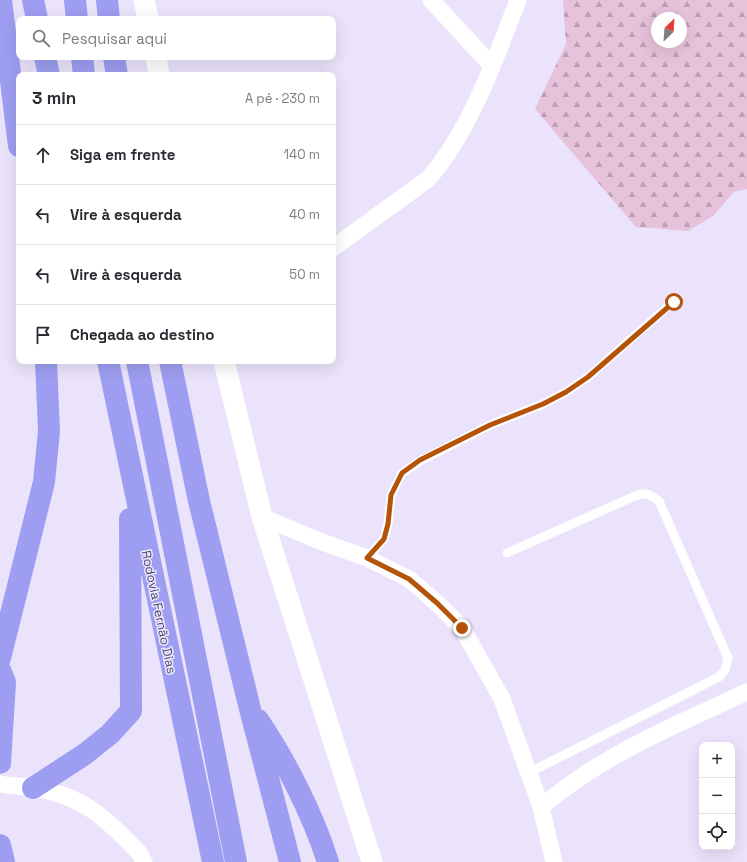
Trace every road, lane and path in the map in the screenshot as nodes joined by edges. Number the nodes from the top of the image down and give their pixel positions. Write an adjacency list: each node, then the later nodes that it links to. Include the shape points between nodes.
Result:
1 (1, 0): 21 (highway)
2 (33, 0): 8 (highway)
3 (75, 0): 9 (highway)
4 (107, 0): 10 (highway)
5 (144, 0): 11 (street)
6 (431, 0): 16 (street)
7 (518, 0): 16 (street)
8 (36, 16)
9 (77, 16)
10 (109, 16)
11 (147, 16)
12 (46, 60): 17 (highway)
13 (82, 60): 18 (highway)
14 (114, 60): 19 (highway)
15 (156, 60): 20 (street)
16 (492, 66): 22 (street, via 452,145 428,179)
17 (48, 72)
18 (84, 72)
19 (116, 72)
20 (158, 72)
21 (16, 122)
22 (336, 246)
23 (674, 302): 32 (lane, via 588,377 566,392 490,425 420,460 402,473 391,495 384,539)
24 (46, 364): 33 (highway, via 49,431 44,482)
25 (109, 364): 29 (highway, Rodovia Fernão Dias)
26 (138, 364): 46 (highway, Rodovia Fernão Dias)
27 (171, 364): 36 (highway, via 199,501)
28 (225, 364): 30 (street)
29 (129, 462): 40 (highway, via 132,711 110,734 85,754); 45 (highway, Rodovia Fernão Dias)
30 (262, 517): 32 (street); 49 (street)
31 (507, 553): 38 (lane, via 635,496 643,493 652,495 659,501 728,658 725,670 718,677)
32 (367, 558): 38 (street, via 409,579 462,628 502,700)
33 (0, 658)
34 (0, 670): 37 (highway, via 5,682)
35 (747, 692): 41 (street, via 612,759 575,780)
36 (250, 709): 47 (highway); 48 (highway, via 276,747 320,839)
37 (0, 758)
38 (530, 772): 41 (street)
39 (0, 784): 40 (street)
40 (33, 788): 44 (street, via 73,798 99,813 140,854)
41 (541, 807): 50 (street)
42 (0, 845): 43 (highway)
43 (4, 862)
44 (144, 862)
45 (213, 862)
46 (236, 862)
47 (290, 862)
48 (328, 862)
49 (372, 862)
50 (554, 862)

